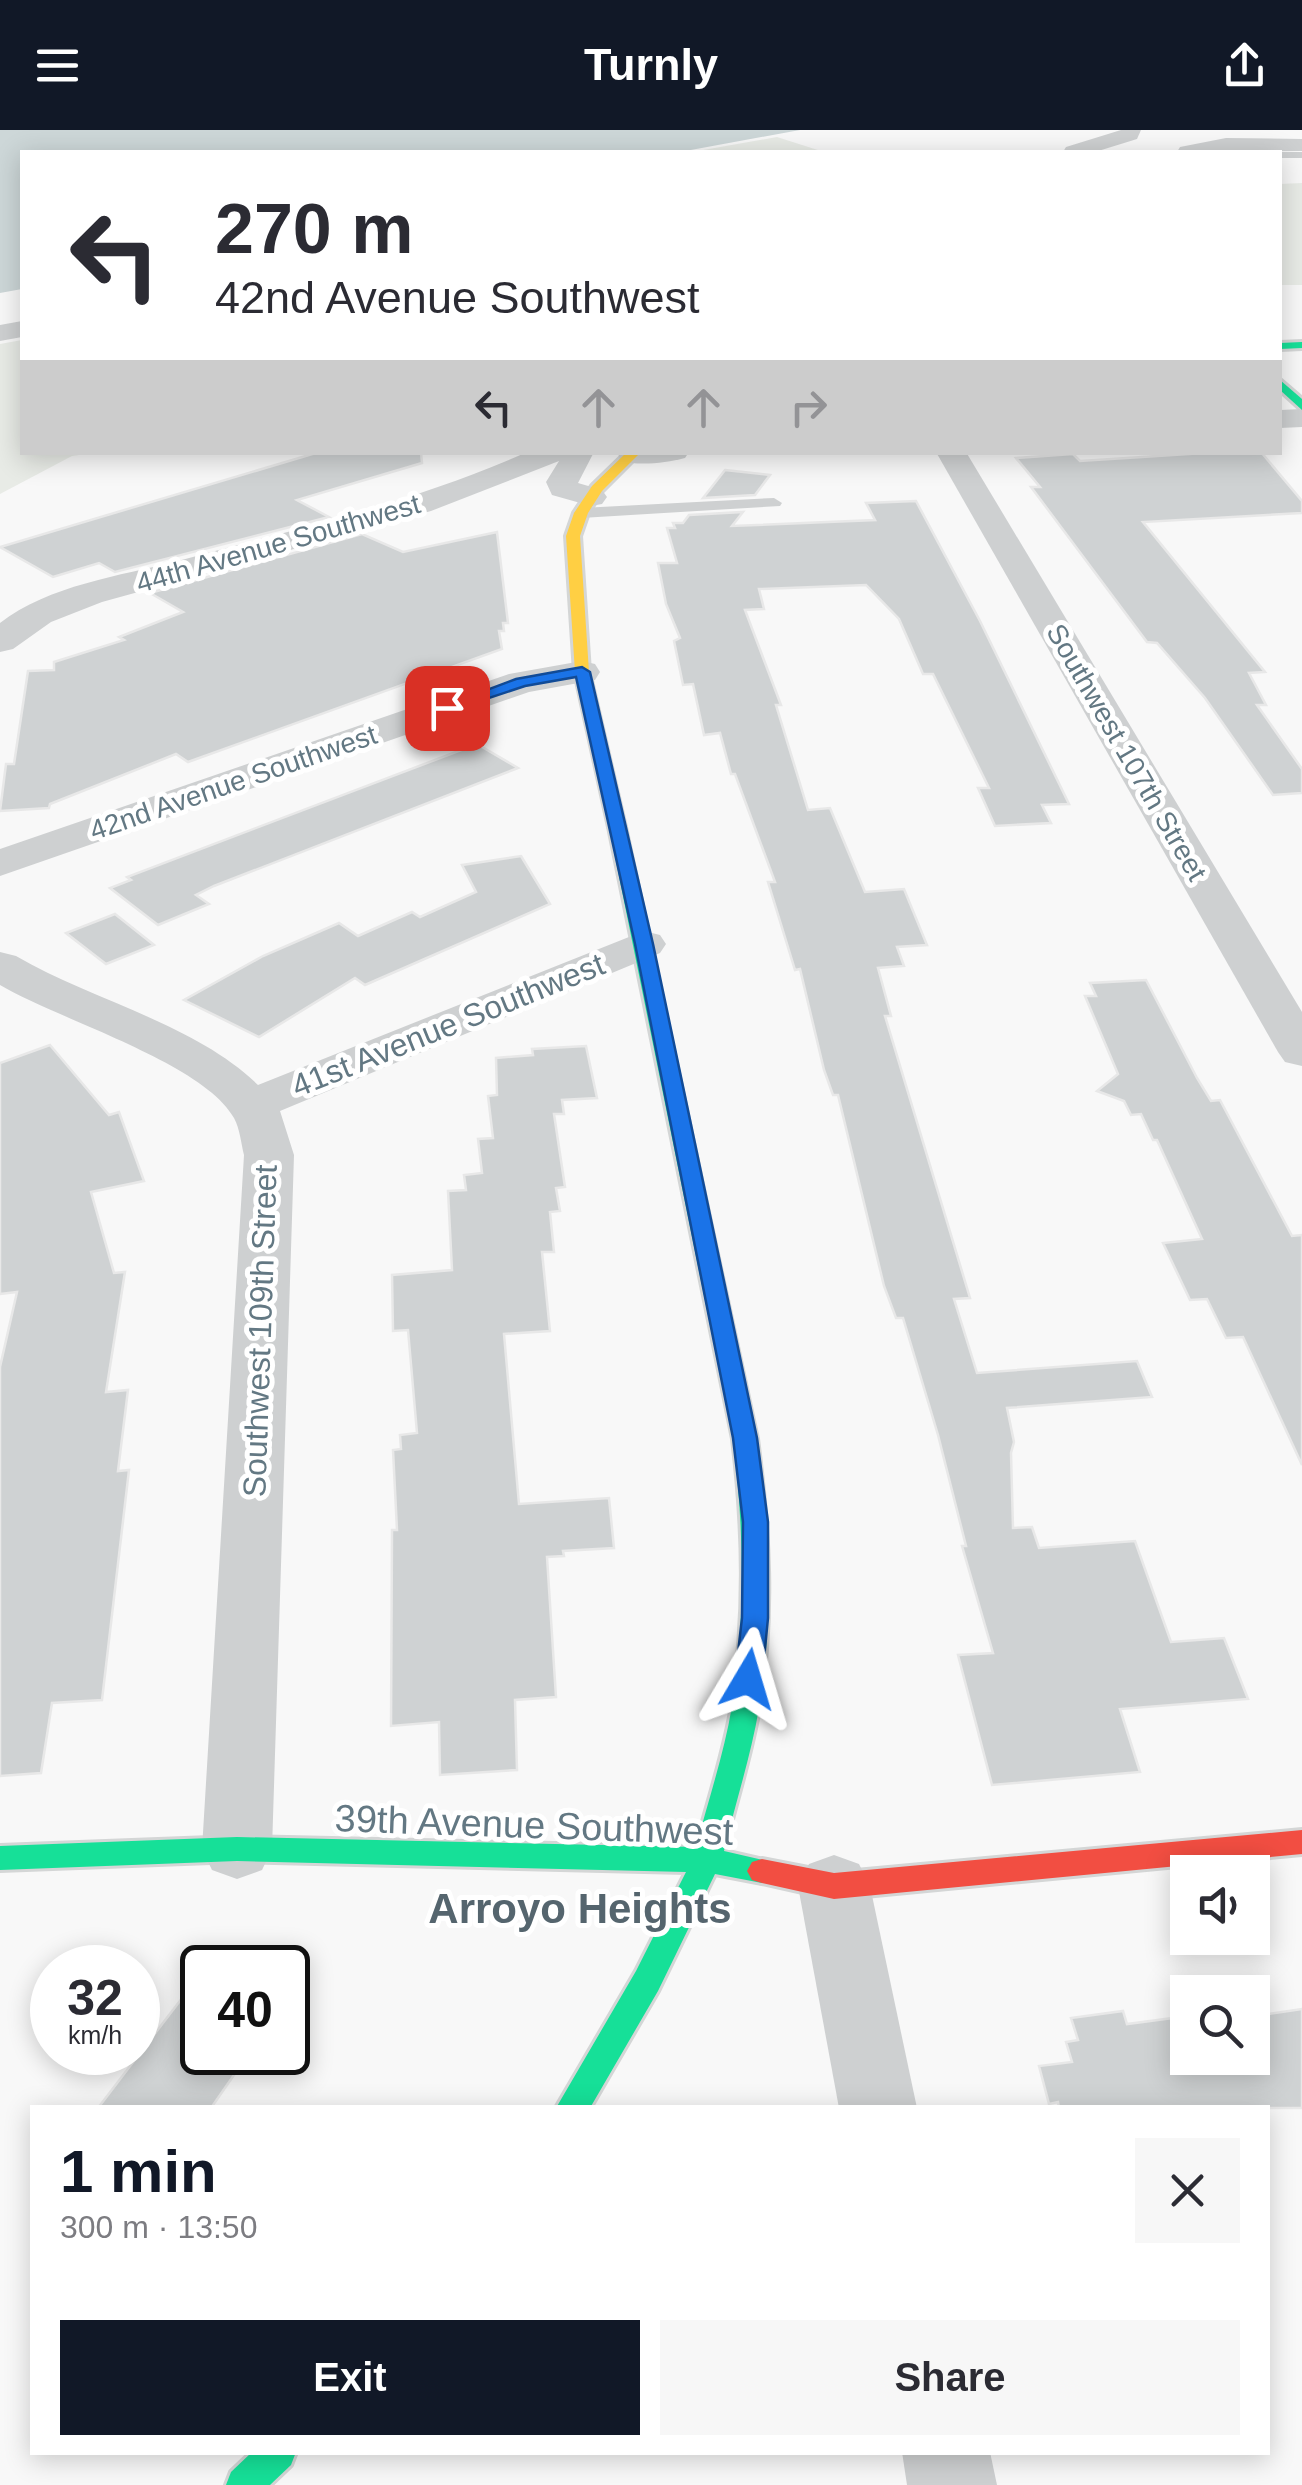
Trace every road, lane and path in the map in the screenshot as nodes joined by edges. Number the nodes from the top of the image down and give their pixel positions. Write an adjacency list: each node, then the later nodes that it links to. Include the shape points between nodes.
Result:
1 (1131, 130): 3 (street)
2 (1302, 145): 4 (street)
3 (1081, 150)
4 (1199, 150)
5 (1282, 384): 6 (street)
6 (1302, 406)
7 (545, 455): 13 (street, 44th Avenue Southwest, via 410,506 89,596)
8 (577, 455): 12 (street, via 563,488)
9 (632, 455): 12 (street)
10 (953, 455): 18 (street, Southwest 107th Street)
11 (774, 503): 12 (lane)
12 (586, 505): 14 (street, via 573,536)
13 (2, 638)
14 (582, 672): 15 (street, 42nd Avenue Southwest, via 522,682); 16 (street)
15 (0, 863)
16 (644, 944): 19 (street, 41st Avenue Southwest); 23 (street, via 745,1438 756,1522 755,1618 744,1709)
17 (0, 966): 19 (street, Southwest 109th Street, via 216,1072)
18 (1302, 1052)
19 (252, 1105): 21 (street, Southwest 109th Street, via 269,1155)
20 (1302, 1842): 24 (street, 39th Avenue Southwest)
21 (237, 1849): 22 (street, 39th Avenue Southwest); 23 (street, 39th Avenue Southwest)
22 (0, 1858)
23 (708, 1860): 24 (street, 39th Avenue Southwest); 25 (street)
24 (834, 1886): 26 (street)
25 (574, 2105)
26 (877, 2105)
27 (275, 2455): 29 (street)
28 (947, 2455): 30 (street)
29 (244, 2485)
30 (952, 2485)

